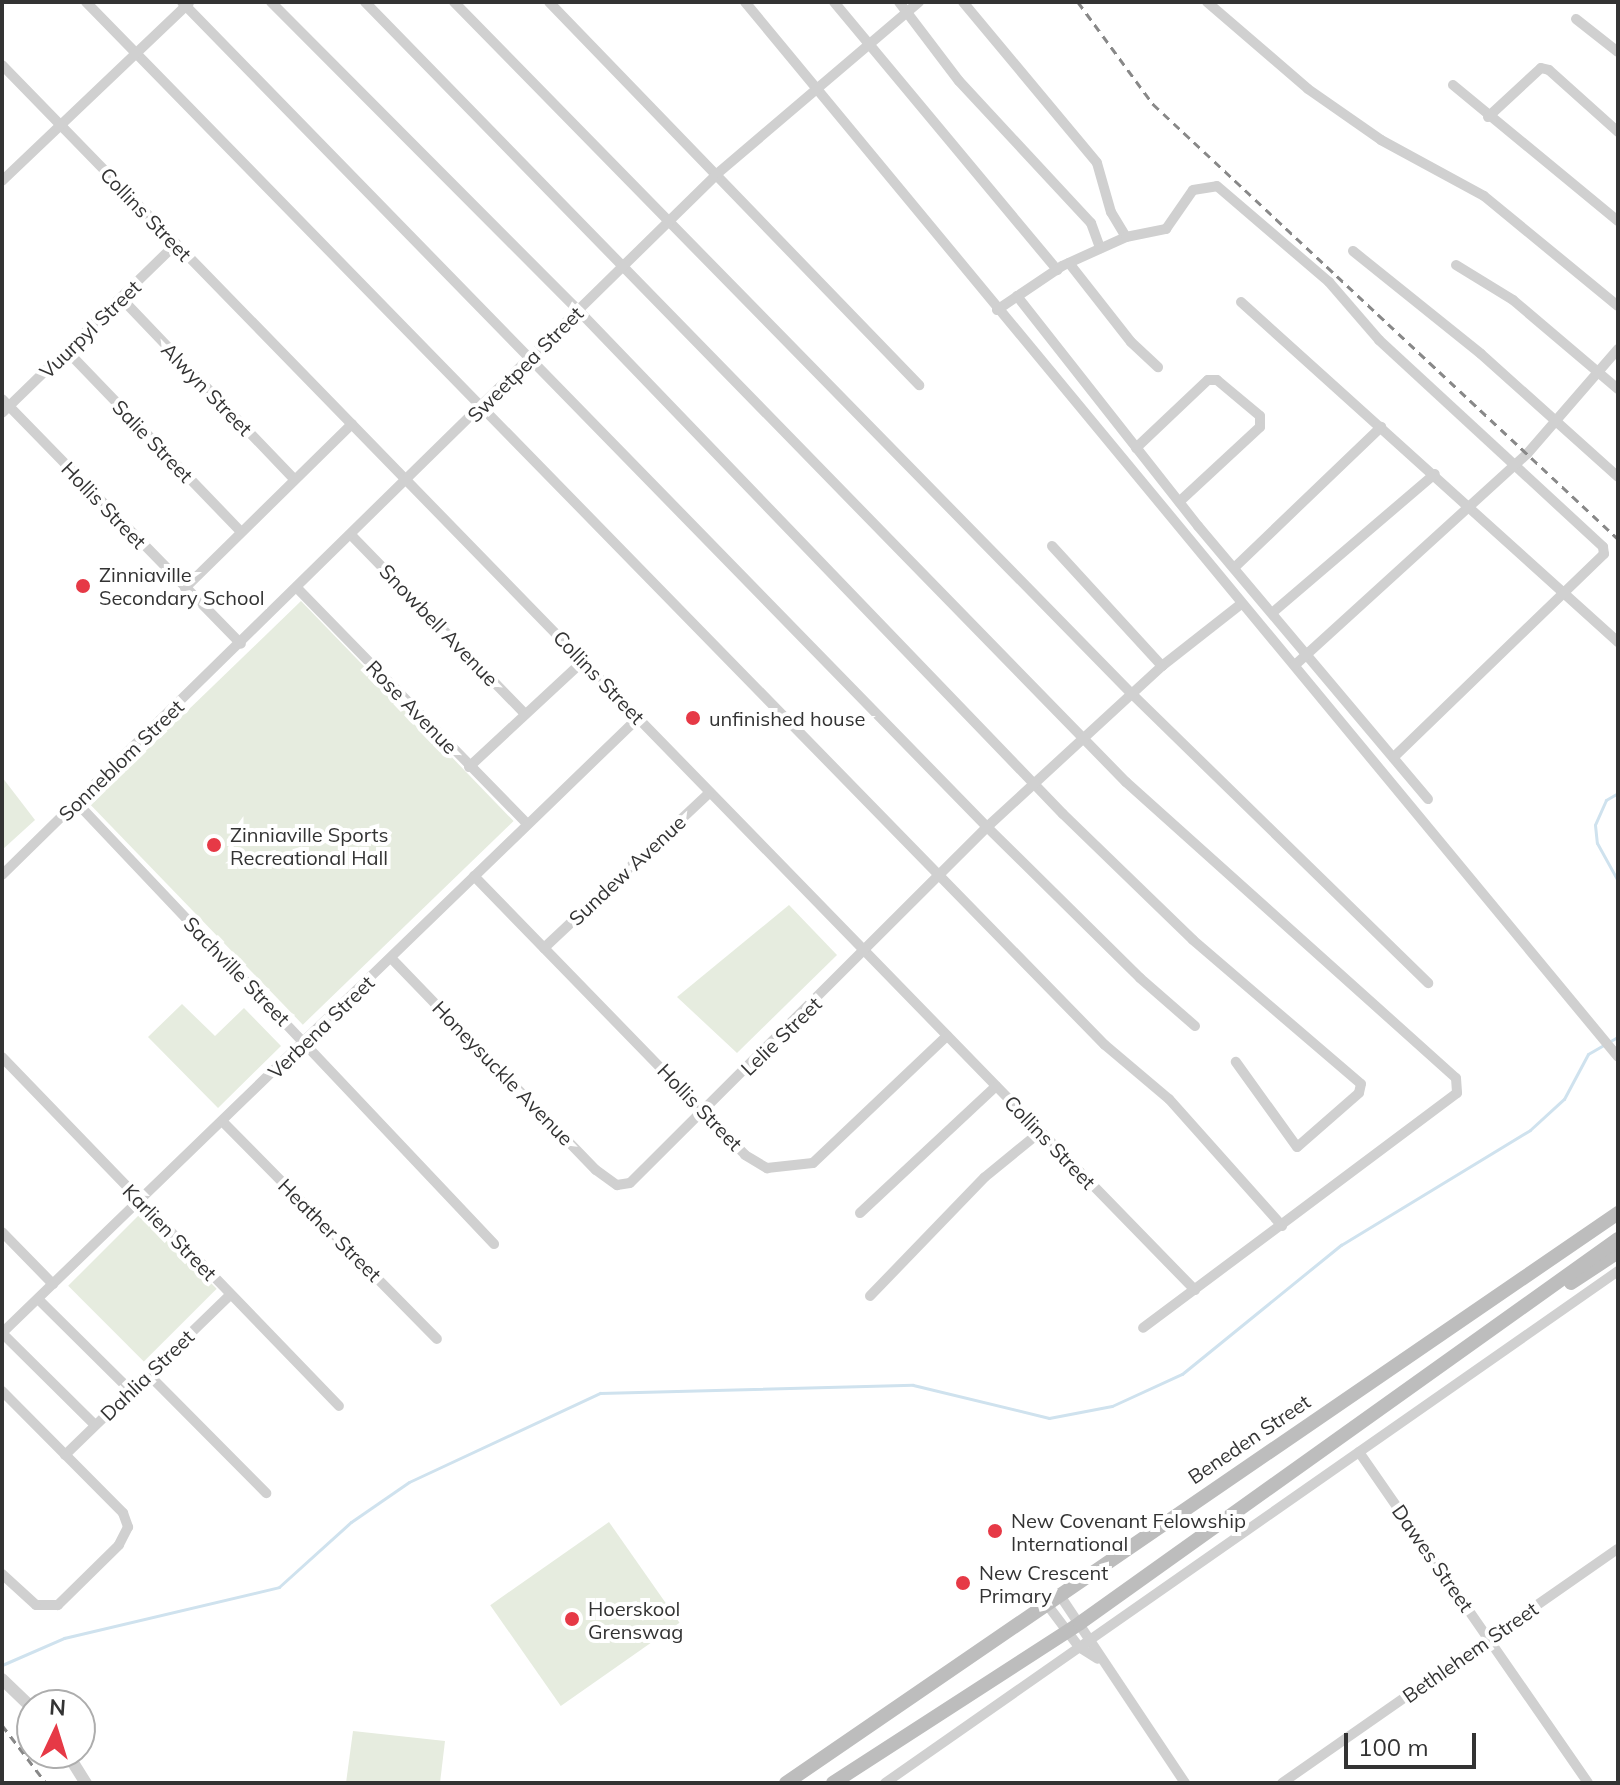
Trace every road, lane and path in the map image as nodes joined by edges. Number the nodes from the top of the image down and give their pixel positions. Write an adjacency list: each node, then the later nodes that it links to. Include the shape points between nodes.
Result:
1 (86, 2): 17 (street)
2 (271, 2): 40 (street)
3 (365, 2): 34 (street)
4 (454, 2): 26 (street)
5 (549, 2): 24 (street)
6 (745, 2): 20 (street)
7 (834, 2): 15 (street)
8 (899, 2): 13 (street)
9 (919, 2): 13 (street, Sweetpea Street)
10 (963, 2): 28 (street, via 1097,163 1111,212)
11 (1207, 2): 39 (street, via 1308,89 1381,140 1484,196)
12 (186, 3): 17 (street); 44 (street)
13 (906, 13): 15 (street, Sweetpea Street); 30 (street, via 969,93 1091,223)
14 (1576, 19): 16 (street)
15 (867, 44): 20 (street, Sweetpea Street); 35 (street)
16 (1618, 52)
17 (137, 53): 22 (street); 50 (street)
18 (2, 65): 22 (street, Collins Street)
19 (1453, 85): 21 (street)
20 (813, 87): 24 (street, Sweetpea Street); 41 (street)
21 (1488, 117): 23 (street, via 1541,68); 27 (street)
22 (60, 126): 25 (street); 29 (street, Collins Street)
23 (1618, 132)
24 (718, 173): 26 (street, Sweetpea Street); 47 (street)
25 (2, 181)
26 (671, 221): 34 (street, Sweetpea Street); 77 (street)
27 (1618, 221)
28 (1126, 237): 30 (street); 55 (street, via 1166,229 1193,190 1217,186 1329,282 1379,340)
29 (176, 244): 37 (street, Vuurpyl Street); 52 (street, Collins Street)
30 (1100, 248): 32 (street)
31 (1353, 251): 51 (street)
32 (1069, 263): 35 (street); 45 (street, via 1131,342)
33 (1456, 265): 46 (street, via 1513,300)
34 (624, 266): 40 (street, Sweetpea Street); 80 (street)
35 (1057, 270): 36 (street)
36 (1017, 296): 41 (street); 54 (street)
37 (122, 299): 43 (street, Vuurpyl Street); 58 (street, Alwyn Street)
38 (1241, 302): 53 (street)
39 (1618, 306)
40 (578, 310): 44 (street, Sweetpea Street); 83 (street)
41 (997, 310): 69 (street)
42 (1618, 349): 46 (street)
43 (67, 351): 49 (street, Vuurpyl Street); 62 (street, Salie Street)
44 (530, 357): 50 (street, Sweetpea Street); 88 (street)
45 (1158, 367)
46 (1599, 373): 48 (street); 51 (street)
47 (919, 385)
48 (1618, 389)
49 (4, 406): 66 (street, Hollis Street)
50 (482, 407): 59 (street, Sweetpea Street); 91 (street)
51 (1556, 422): 55 (street); 57 (street)
52 (352, 424): 58 (street); 59 (street, Collins Street)
53 (1381, 427): 56 (street); 65 (street, via 1295,503)
54 (1136, 448): 60 (street); 60 (street, via 1208,380 1217,380 1260,416 1260,427)
55 (1517, 463): 61 (street); 68 (street, via 1603,547 1604,554)
56 (1435, 474): 61 (street); 70 (street)
57 (1618, 477)
58 (293, 478): 62 (street)
59 (409, 481): 63 (street, Sweetpea Street); 74 (street, Collins Street)
60 (1179, 502): 65 (street)
61 (1471, 506): 68 (street); 73 (street)
62 (240, 531): 66 (street)
63 (352, 536): 67 (street, Sweetpea Street); 78 (street, Snowbell Avenue)
64 (1052, 546): 76 (street)
65 (1234, 568): 70 (street)
66 (185, 588): 72 (street, Hollis Street)
67 (298, 589): 72 (street, Sweetpea Street); 82 (street, Rose Avenue)
68 (1563, 590): 71 (street); 81 (street)
69 (1241, 604): 75 (street); 76 (street, Lelie Street)
70 (1272, 613): 73 (street)
71 (1618, 642)
72 (241, 644): 86 (street, Sonneblom Street)
73 (1307, 654): 75 (street); 81 (street)
74 (583, 661): 78 (street); 79 (street, Collins Street)
75 (1295, 665): 99 (street)
76 (1162, 666): 77 (street, Lelie Street)
77 (1132, 694): 80 (street, Lelie Street); 95 (street)
78 (525, 714): 82 (street)
79 (638, 718): 84 (street, Collins Street); 87 (street, Verbena Street)
80 (1085, 741): 83 (street, Lelie Street); 110 (street, via 1456,1078 1457,1093)
81 (1393, 758): 85 (street)
82 (469, 767): 87 (street, Rose Avenue)
83 (1036, 782): 88 (street, Lelie Street); 101 (street, via 1193,940 1361,1084 1359,1093 1297,1147)
84 (709, 793): 92 (street, Sundew Avenue); 93 (street, Collins Street)
85 (1428, 799)
86 (77, 803): 89 (street, Sonneblom Street); 98 (street, Sachville Street)
87 (527, 824): 90 (street, Verbena Street)
88 (987, 827): 91 (street, Lelie Street); 96 (street)
89 (2, 875)
90 (474, 876): 92 (street, Hollis Street); 94 (street, Verbena Street)
91 (939, 876): 93 (street, Lelie Street); 110 (street, via 1105,1045 1169,1099)
92 (544, 948): 103 (street, Hollis Street)
93 (865, 953): 97 (street, Collins Street); 103 (street, Lelie Street)
94 (392, 959): 98 (street, Verbena Street); 106 (street, Honeysuckle Avenue)
95 (1428, 983)
96 (1195, 1026)
97 (947, 1036): 102 (street, Collins Street); 103 (street, Hollis Street, via 829,1150 798,1167 756,1163)
98 (305, 1043): 104 (street, Verbena Street); 113 (street, Sachville Street)
99 (1616, 1054)
100 (2, 1057): 107 (street, Karlien Street)
101 (1236, 1062)
102 (996, 1086): 105 (street, Collins Street); 108 (street)
103 (704, 1111): 106 (street, Lelie Street, via 638,1178)
104 (222, 1121): 107 (street, Verbena Street); 124 (street, Heather Street)
105 (1040, 1132): 117 (street, Collins Street); 119 (street, via 985,1177)
106 (617, 1185)
107 (140, 1201): 116 (street, Verbena Street); 118 (street, Karlien Street)
108 (860, 1213)
109 (1618, 1213): 135 (main road, Beneden Street)
110 (1282, 1226): 117 (street)
111 (2, 1232): 116 (street)
112 (1618, 1239): 123 (main road)
113 (494, 1244)
114 (1618, 1252): 123 (main road)
115 (1618, 1271): 130 (street)
116 (53, 1284): 120 (street, Verbena Street)
117 (1195, 1290): 121 (street)
118 (230, 1295): 125 (street, Dahlia Street); 128 (street, Karlien Street)
119 (870, 1296)
120 (38, 1299): 122 (street, Verbena Street); 127 (street)
121 (1143, 1328)
122 (2, 1333): 129 (street)
123 (1484, 1334): 137 (main road)
124 (437, 1339)
125 (148, 1374): 127 (street, Dahlia Street); 132 (street)
126 (2, 1391): 131 (street)
127 (131, 1391): 129 (street, Dahlia Street)
128 (339, 1406)
129 (95, 1425): 131 (street, Dahlia Street)
130 (1359, 1452): 139 (street); 140 (street, Dawes Street)
131 (65, 1455): 134 (street, via 123,1513 125,1537 58,1605 36,1605)
132 (266, 1493)
133 (1618, 1549): 140 (street, Bethlehem Street)
134 (2, 1574)
135 (1059, 1594): 136 (main road, Beneden Street); 137 (street)
136 (1046, 1603): 138 (street); 143 (main road, Beneden Street)
137 (1080, 1623): 138 (main road); 139 (street)
138 (1067, 1632): 141 (street); 144 (main road)
139 (1091, 1638): 141 (street); 142 (street)
140 (1489, 1639): 147 (street, Bethlehem Street); 148 (street, Dawes Street)
141 (1079, 1647): 142 (street); 145 (street)
142 (1100, 1660): 146 (street)
143 (786, 1783)
144 (833, 1783)
145 (885, 1783)
146 (1185, 1783)
147 (1282, 1783)
148 (1588, 1783)

